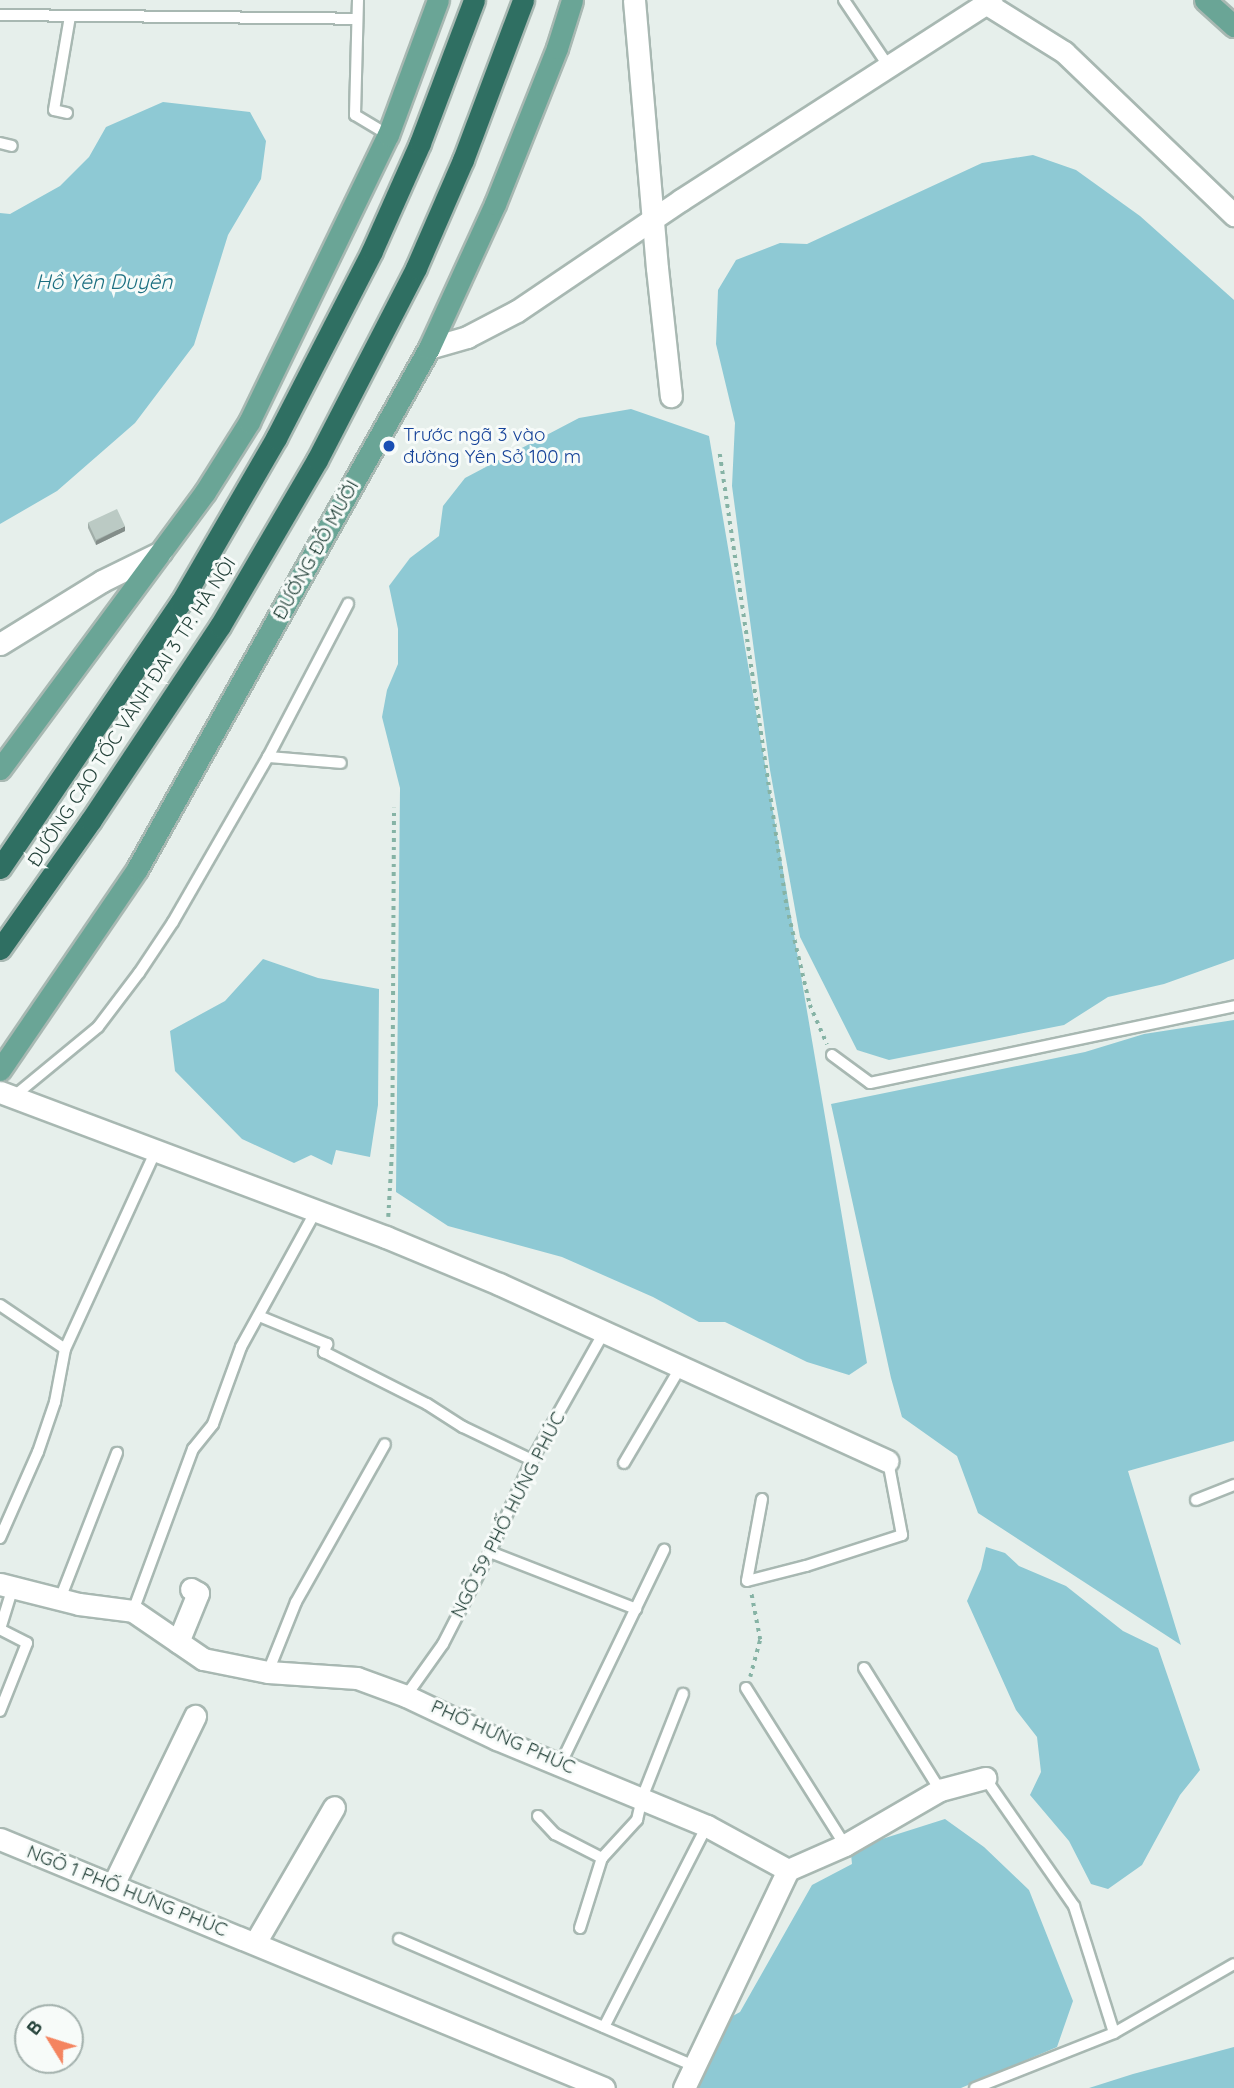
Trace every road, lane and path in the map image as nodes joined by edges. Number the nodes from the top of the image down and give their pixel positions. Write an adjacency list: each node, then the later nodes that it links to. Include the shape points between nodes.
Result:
1 (358, 0): 12 (lane)
2 (438, 0): 16 (main road)
3 (474, 0): 31 (highway, ĐƯỜNG CAO TỐC VÀNH ĐAI 3 TP. HÀ NỘI, via 420,143 372,251 276,438 180,602)
4 (523, 0): 32 (highway, ĐƯỜNG CAO TỐC VÀNH ĐAI 3 TP. HÀ NỘI, via 463,160 416,268 317,460 220,626)
5 (572, 0): 21 (main road, ĐƯỜNG ĐỖ MƯỜI, via 495,204)
6 (635, 0): 20 (street)
7 (844, 0): 14 (lane)
8 (1205, 0): 13 (main road)
9 (989, 2): 14 (street); 19 (street, via 1064,52)
10 (0, 15): 11 (lane)
11 (69, 16): 12 (lane); 15 (lane, via 54,110)
12 (357, 19): 16 (lane, via 355,115)
13 (1234, 26)
14 (889, 67): 20 (street)
15 (67, 113)
16 (388, 135): 24 (main road, via 250,422)
17 (0, 143): 18 (lane)
18 (12, 146)
19 (1234, 215)
20 (654, 220): 21 (street, via 492,326); 22 (street)
21 (429, 348): 35 (main road, ĐƯỜNG ĐỖ MƯỜI, via 137,869)
22 (671, 396)
23 (720, 454): 34 (path, via 787,907 810,1006)
24 (161, 552): 26 (street, via 102,581); 29 (main road)
25 (348, 604): 27 (lane)
26 (0, 644)
27 (268, 757): 28 (lane); 36 (lane, via 173,922 98,1027)
28 (341, 763)
29 (0, 769)
30 (394, 808): 39 (path, via 392,1148)
31 (0, 868)
32 (0, 949)
33 (1234, 1006): 34 (lane, via 870,1083)
34 (832, 1055)
35 (0, 1070)
36 (7, 1094): 37 (street)
37 (156, 1150): 38 (street); 43 (lane)
38 (317, 1209): 39 (street); 41 (lane)
39 (386, 1237): 42 (street)
40 (0, 1305): 43 (lane)
41 (259, 1315): 47 (lane, via 327,1344 324,1352); 61 (lane, via 241,1348 213,1424 193,1449)
42 (604, 1332): 44 (street); 47 (lane, NGÕ 59 PHỐ HƯNG PHÚC)
43 (65, 1349): 53 (lane, via 55,1402 38,1452)
44 (680, 1368): 48 (street); 49 (lane)
45 (385, 1444): 64 (lane, via 296,1602)
46 (117, 1453): 59 (lane)
47 (532, 1460): 55 (lane, NGÕ 59 PHỐ HƯNG PHÚC)
48 (888, 1461): 56 (lane, via 902,1535)
49 (624, 1463)
50 (1234, 1485): 52 (lane)
51 (762, 1499): 56 (lane)
52 (1196, 1500)
53 (0, 1538)
54 (664, 1550): 60 (lane)
55 (490, 1552): 60 (lane); 67 (lane, NGÕ 59 PHỐ HƯNG PHÚC, via 443,1644)
56 (747, 1581): 65 (path, via 760,1640)
57 (6, 1585): 59 (street, PHỐ HƯNG PHÚC); 68 (lane, via 0,1629 27,1643)
58 (191, 1589): 62 (street, via 198,1593)
59 (60, 1599): 61 (street, PHỐ HƯNG PHÚC)
60 (636, 1609): 70 (lane)
61 (133, 1611): 62 (street, PHỐ HƯNG PHÚC)
62 (178, 1642): 64 (street, PHỐ HƯNG PHÚC, via 203,1659)
63 (864, 1668): 72 (lane)
64 (268, 1672): 67 (street, PHỐ HƯNG PHÚC, via 357,1678)
65 (746, 1688): 78 (lane)
66 (683, 1694): 73 (lane)
67 (406, 1696): 70 (street, PHỐ HƯNG PHÚC)
68 (0, 1712)
69 (195, 1716): 81 (street)
70 (561, 1763): 73 (street, PHỐ HƯNG PHÚC)
71 (985, 1777): 72 (street); 87 (lane, via 1074,1906)
72 (940, 1790): 78 (street)
73 (642, 1798): 76 (street, PHỐ HƯNG PHÚC); 79 (lane, via 637,1820)
74 (334, 1807): 84 (street)
75 (538, 1816): 79 (lane, via 555,1834)
76 (706, 1826): 80 (street, PHỐ HƯNG PHÚC); 86 (lane)
77 (0, 1839): 81 (street, NGÕ 1 PHỐ HƯNG PHÚC)
78 (845, 1845): 80 (street)
79 (602, 1858): 82 (lane)
80 (788, 1870): 88 (street)
81 (113, 1885): 84 (street, NGÕ 1 PHỐ HƯNG PHÚC)
82 (580, 1928)
83 (399, 1939): 86 (lane)
84 (255, 1943): 89 (street, NGÕ 1 PHỐ HƯNG PHÚC)
85 (1234, 1964): 87 (lane)
86 (604, 2027): 88 (lane)
87 (1114, 2033): 91 (lane)
88 (694, 2066): 90 (street)
89 (604, 2088)
90 (684, 2088)
91 (975, 2088)

